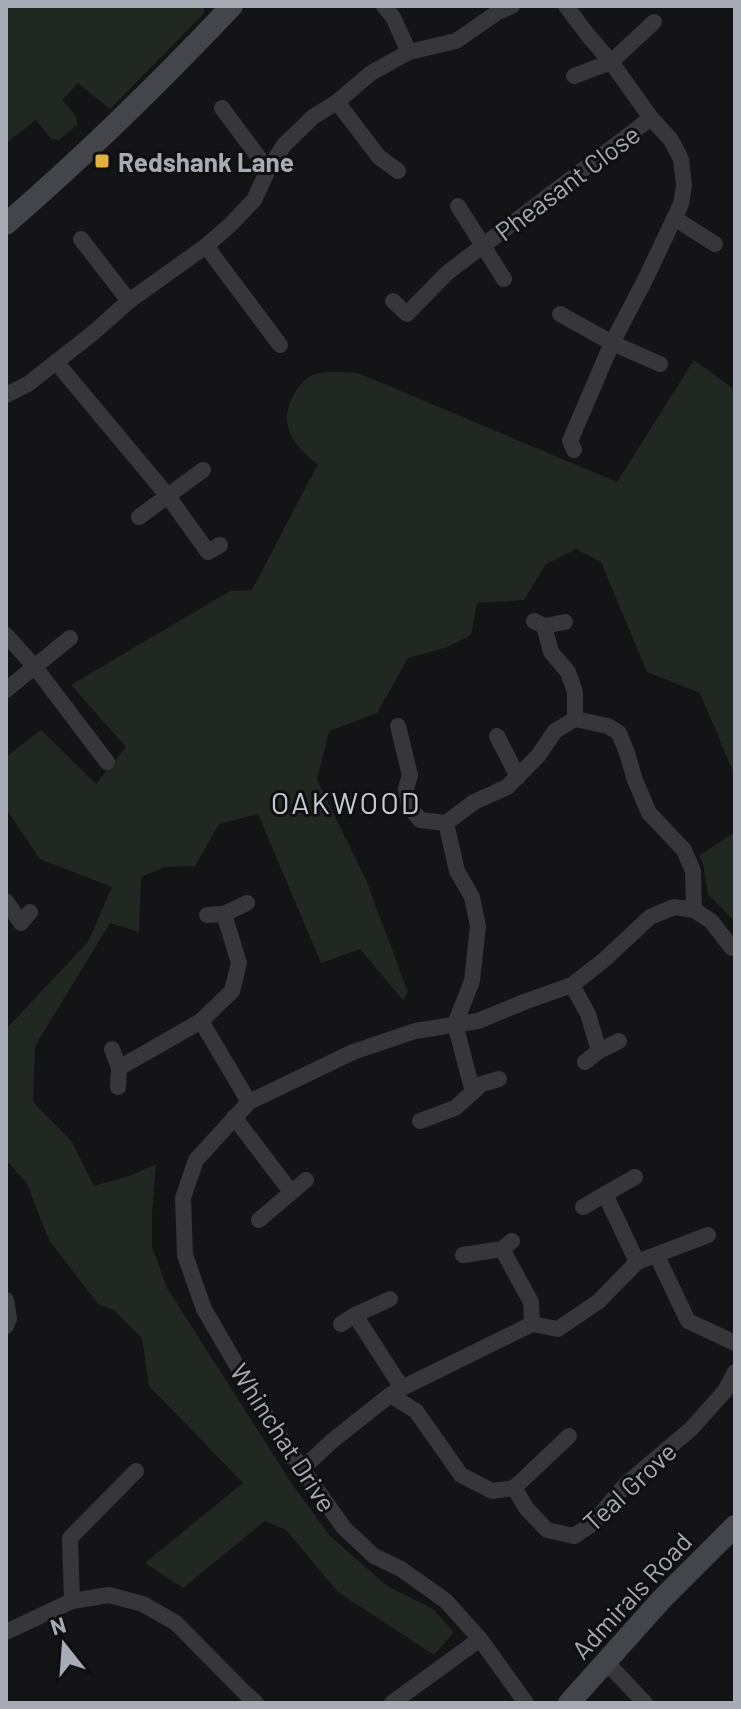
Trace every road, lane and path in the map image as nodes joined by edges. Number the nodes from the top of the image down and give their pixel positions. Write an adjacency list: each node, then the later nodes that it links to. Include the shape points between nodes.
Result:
1 (232, 6): 16 (street, via 109,131)
2 (384, 6): 6 (street)
3 (566, 6): 7 (street)
4 (501, 8): 6 (street, via 456,41)
5 (654, 22): 7 (street)
6 (409, 52): 9 (street, via 371,73)
7 (611, 62): 8 (street); 11 (street)
8 (574, 76)
9 (337, 102): 12 (street, via 284,145); 13 (street, via 379,157)
10 (222, 108): 12 (street)
11 (651, 118): 15 (street, via 681,159 684,186); 19 (street, Pheasant Close)
12 (268, 170): 20 (street, via 254,200)
13 (398, 171)
14 (458, 206): 19 (street, Pheasant Close)
15 (674, 218): 18 (street); 25 (street)
16 (6, 224)
17 (81, 239): 22 (street)
18 (715, 244)
19 (484, 245): 21 (street, Pheasant Close); 23 (street, Pheasant Close, via 407,314)
20 (206, 246): 22 (street); 26 (street)
21 (504, 279)
22 (129, 301): 27 (street)
23 (393, 301)
24 (560, 314): 25 (street)
25 (612, 343): 28 (street); 30 (street, via 570,441)
26 (281, 349)
27 (56, 362): 29 (street); 32 (street)
28 (660, 364)
29 (6, 395)
30 (574, 450)
31 (203, 470): 32 (street)
32 (167, 495): 33 (street); 34 (street, via 208,552)
33 (139, 517)
34 (220, 545)
35 (565, 622): 41 (street, via 539,624 551,652 568,672)
36 (6, 635): 38 (street)
37 (70, 638): 38 (street)
38 (35, 667): 39 (street); 43 (street)
39 (6, 690)
40 (414, 718): 45 (street, via 394,725 410,775 409,806 420,820)
41 (575, 719): 44 (street, via 555,731); 48 (street, via 619,733 649,813 684,850 693,871)
42 (497, 736): 44 (street)
43 (107, 762)
44 (518, 777): 45 (street)
45 (446, 823): 55 (street, via 478,926 472,981)
46 (6, 901): 49 (street, via 21,923)
47 (247, 903): 50 (street)
48 (694, 910): 52 (street, via 711,921); 53 (street, Whinchat Drive, via 674,907 650,917)
49 (30, 912)
50 (224, 914): 51 (street); 54 (street, via 239,963 232,991)
51 (207, 915)
52 (732, 948)
53 (572, 985): 55 (street, Whinchat Drive, via 478,1021); 58 (street)
54 (201, 1021): 60 (street); 64 (street)
55 (455, 1024): 63 (street); 64 (street, Whinchat Drive, via 353,1052)
56 (619, 1041): 58 (street)
57 (112, 1049): 60 (street)
58 (599, 1051): 59 (street)
59 (585, 1062)
60 (119, 1068): 62 (street)
61 (499, 1079): 63 (street)
62 (118, 1087)
63 (473, 1092): 66 (street, via 455,1108)
64 (249, 1102): 65 (street, Whinchat Drive)
65 (234, 1117): 69 (street); 87 (street, Whinchat Drive, via 196,1160 183,1198 185,1255 204,1309)
66 (420, 1121)
67 (635, 1177): 70 (street)
68 (306, 1180): 69 (street)
69 (291, 1192): 72 (street)
70 (605, 1194): 71 (street); 76 (street)
71 (583, 1207)
72 (259, 1220)
73 (708, 1235): 75 (street)
74 (463, 1255): 81 (street, via 507,1245 531,1302)
75 (657, 1256): 76 (street); 83 (street, via 688,1321)
76 (637, 1262): 81 (street, via 599,1301 558,1329)
77 (390, 1299): 79 (street)
78 (6, 1300): 82 (street)
79 (355, 1315): 80 (street); 85 (street)
80 (341, 1324)
81 (532, 1324): 85 (street)
82 (6, 1326)
83 (735, 1343)
84 (735, 1372): 89 (street, Teal Grove, via 691,1429 574,1536 547,1530)
85 (396, 1391): 87 (street); 89 (street, via 461,1475 492,1491)
86 (569, 1436): 89 (street)
87 (302, 1469): 93 (street, Whinchat Drive, via 344,1528 374,1556 446,1601)
88 (136, 1471): 91 (street, via 70,1538)
89 (514, 1488)
90 (735, 1526): 94 (street, Admirals Road)
91 (72, 1601): 92 (street); 95 (street, via 109,1595 143,1604 176,1623)
92 (6, 1632)
93 (480, 1639): 96 (street); 97 (street, Whinchat Drive)
94 (606, 1662): 98 (street, Admirals Road); 99 (street)
95 (256, 1703)
96 (392, 1703)
97 (526, 1703)
98 (569, 1703)
99 (645, 1703)

